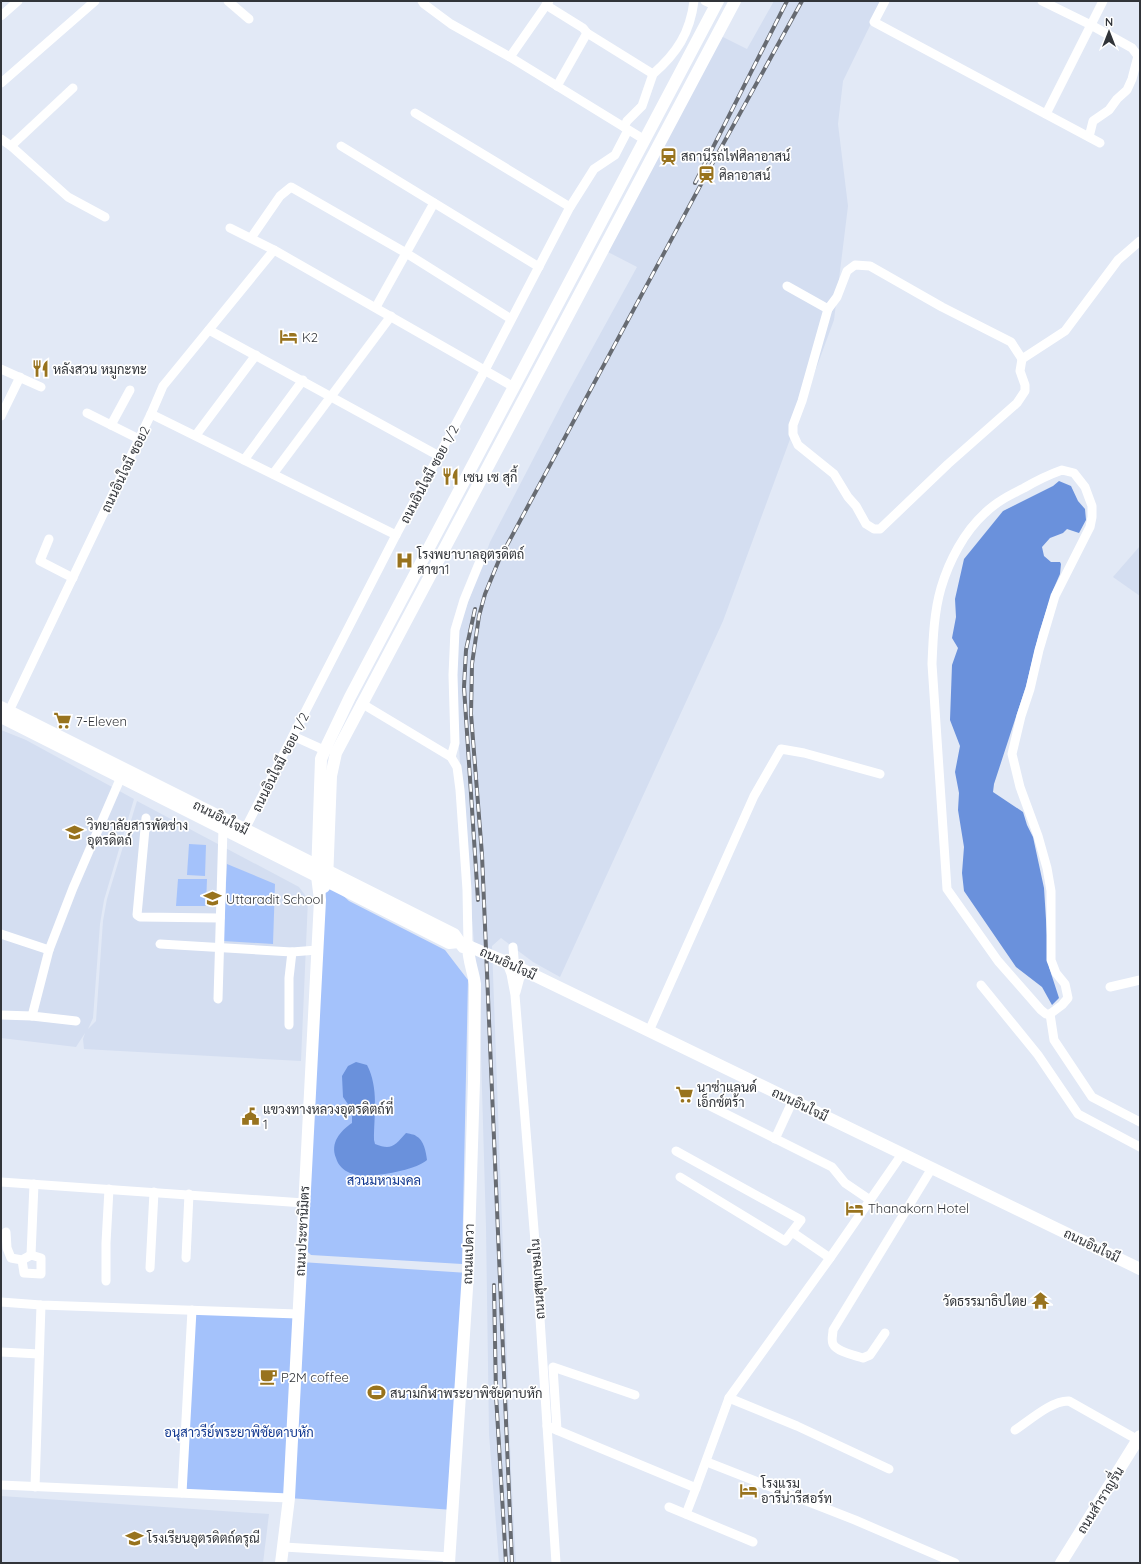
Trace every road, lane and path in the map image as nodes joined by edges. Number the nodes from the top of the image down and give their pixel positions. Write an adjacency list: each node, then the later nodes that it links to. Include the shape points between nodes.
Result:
1 (18, 1): 12 (street)
2 (95, 1): 20 (street)
3 (228, 1): 13 (street)
4 (422, 1): 16 (street, via 451,24)
5 (694, 1): 17 (street, via 692,17 682,43)
6 (735, 1): 38 (main road)
7 (885, 1): 25 (street, via 874,22)
8 (1042, 1): 14 (street)
9 (1104, 1): 14 (street)
10 (548, 3): 15 (street); 16 (street)
11 (713, 3): 18 (main road)
12 (1, 16)
13 (249, 19)
14 (1091, 25): 25 (street); 28 (street, via 1132,48 1138,56 1127,90 1110,110 1094,121)
15 (587, 33): 19 (street); 21 (street)
16 (510, 57): 21 (street)
17 (669, 60): 18 (street); 19 (street)
18 (683, 67): 26 (main road)
19 (653, 74): 23 (street)
20 (1, 83)
21 (557, 86): 27 (street)
22 (73, 88): 32 (street)
23 (642, 106): 26 (street); 27 (street, ถนนอินใจมี ซอย 1/2, via 627,121)
24 (415, 113): 35 (street)
25 (1046, 114): 28 (street)
26 (658, 115): 29 (main road)
27 (626, 129): 29 (street); 35 (street, ถนนอินใจมี ซอย 1/2, via 614,155 594,169)
28 (1089, 137): 31 (street)
29 (645, 140): 37 (main road)
30 (2, 141): 32 (street)
31 (1100, 143)
32 (11, 146): 36 (street, via 68,197)
33 (341, 146): 34 (street)
34 (434, 203): 43 (street); 44 (street)
35 (570, 207): 44 (street, ถนนอินใจมี ซอย 1/2)
36 (105, 217)
37 (602, 220): 38 (main road); 58 (main road)
38 (614, 227): 74 (main road)
39 (230, 228): 40 (street)
40 (251, 238): 42 (street); 43 (street, via 280,196 291,187)
41 (1140, 241): 52 (street, via 1118,260 1065,331)
42 (274, 250): 46 (street); 50 (street, ถนนอินใจมี ซอย2)
43 (406, 253): 46 (street); 49 (street)
44 (539, 267): 49 (street, ถนนอินใจมี ซอย 1/2)
45 (787, 286): 47 (street)
46 (376, 307): 48 (street)
47 (828, 308): 52 (street, via 837,297 847,271 854,265 870,266 1011,342); 52 (street, via 792,434 802,448 834,474 866,524 874,529 880,529 1016,403 1025,391 1020,371)
48 (391, 316): 54 (street); 60 (street)
49 (511, 319): 54 (street, ถนนอินใจมี ซอย 1/2)
50 (210, 330): 51 (street); 62 (street, ถนนอินใจมี ซอย2, via 163,386)
51 (256, 355): 56 (street); 65 (street)
52 (1022, 359)
53 (1, 369): 55 (street)
54 (485, 370): 58 (street); 67 (street, ถนนอินใจมี ซอย 1/2)
55 (20, 377): 57 (street); 63 (street)
56 (303, 380): 60 (street); 68 (street)
57 (41, 387)
58 (514, 387): 77 (main road)
59 (130, 390): 64 (street)
60 (331, 396): 67 (street); 69 (street)
61 (87, 413): 64 (street)
62 (151, 414): 65 (street); 66 (street, ถนนอินใจมี ซอย2)
63 (1, 416)
64 (111, 425): 66 (street)
65 (196, 435): 68 (street)
66 (139, 439): 73 (street, ถนนอินใจมี ซอย2)
67 (439, 456): 70 (street, ถนนอินใจมี ซอย 1/2)
68 (244, 460): 69 (street)
69 (273, 474): 70 (street)
70 (396, 535): 76 (street, ถนนอินใจมี ซอย 1/2)
71 (49, 539): 73 (street, via 40,561)
72 (480, 561): 78 (street, via 464,600 456,630 452,675 455,743)
73 (73, 578): 75 (street, ถนนอินใจมี ซอย2)
74 (361, 703): 78 (street); 84 (main road, via 333,760)
75 (4, 713): 79 (main road, ถนนอินใจมี)
76 (293, 736): 77 (street); 83 (street, ถนนอินใจมี ซอย 1/2)
77 (324, 750): 84 (main road, via 320,766)
78 (451, 757): 87 (street, via 457,767 460,790 466,890)
79 (123, 773): 82 (main road, ถนนอินใจมี); 91 (street)
80 (880, 774): 108 (street, via 781,749 754,796)
81 (146, 818): 85 (street, via 137,915 157,918)
82 (225, 824): 83 (main road, ถนนอินใจมี); 84 (main road, ถนนอินใจมี); 85 (street)
83 (245, 829): 84 (main road, ถนนอินใจมี)
84 (322, 873): 87 (main road, ถนนอินใจมี, via 449,943); 92 (main road, ถนนประชานิมิตร)
85 (220, 918): 89 (street)
86 (1, 934): 91 (street)
87 (463, 943): 93 (main road, ถนนอินใจมี); 95 (main road, ถนนแปดวา)
88 (160, 944): 89 (street)
89 (220, 946): 94 (street); 102 (street)
90 (512, 947): 96 (street, ถนนสุขเกษมใน)
91 (49, 950): 105 (street)
92 (317, 950): 94 (street); 124 (main road, ถนนประชานิมิตร)
93 (481, 950): 95 (main road, via 474,953); 96 (main road, ถนนอินใจมี)
94 (292, 952): 107 (street)
95 (469, 961): 158 (main road, ถนนแปดวา, via 475,984 474,1096 468,1273)
96 (510, 964): 97 (main road, ถนนอินใจมี); 101 (street, ถนนสุขเกษมใน)
97 (527, 971): 101 (street, ถนนสุขเกษมใน, via 520,977); 108 (main road, ถนนอินใจมี)
98 (1140, 980): 100 (street)
99 (981, 985): 113 (street, via 1038,1054 1078,1114)
100 (1110, 987)
101 (515, 995): 143 (street, ถนนสุขเกษมใน)
102 (218, 999)
103 (1050, 1014): 103 (street, via 1041,1010 998,961 947,889 932,664 940,590 963,538 984,513 1001,500 1047,475 1062,470 1074,473 1085,487 1092,506 1092,517 1090,528 1055,596 1012,754 1020,787 1047,868 1051,891 1051,960 1056,973 1065,984 1068,998); 111 (street, via 1054,1040 1092,1097)
104 (1, 1015): 105 (street)
105 (32, 1016): 106 (street)
106 (76, 1021)
107 (289, 1025)
108 (649, 1031): 109 (main road, ถนนอินใจมี)
109 (793, 1100): 112 (street); 115 (main road, ถนนอินใจมี)
110 (704, 1103): 112 (street)
111 (1140, 1122)
112 (775, 1139): 123 (street, via 832,1168 845,1183)
113 (1140, 1147)
114 (676, 1152): 126 (street, via 801,1220)
115 (902, 1154): 116 (main road, ถนนอินใจมี); 123 (street)
116 (932, 1168): 132 (main road, ถนนอินใจมี); 138 (street, via 833,1330 832,1339 837,1347 863,1358 870,1355)
117 (680, 1177): 126 (street, via 785,1241)
118 (1, 1182): 119 (street)
119 (34, 1184): 120 (street); 127 (street)
120 (109, 1189): 121 (street); 133 (street)
121 (154, 1192): 122 (street); 131 (street)
122 (190, 1194): 124 (street); 128 (street)
123 (870, 1200): 129 (street)
124 (304, 1203): 137 (main road, ถนนประชานิมิตร)
125 (6, 1232): 130 (street, via 8,1254 12,1258)
126 (792, 1232): 129 (street)
127 (31, 1255): 130 (street); 130 (street, via 41,1258 41,1274 24,1273)
128 (186, 1258)
129 (830, 1258): 142 (street)
130 (22, 1260)
131 (150, 1268)
132 (1140, 1269)
133 (106, 1281)
134 (1, 1302): 135 (street)
135 (41, 1305): 136 (street); 140 (street)
136 (192, 1310): 137 (street); 152 (street)
137 (298, 1314): 153 (main road, ถนนประชานิมิตร)
138 (885, 1333)
139 (1, 1352): 140 (street)
140 (39, 1354): 150 (street)
141 (635, 1395): 144 (street, via 553,1367)
142 (729, 1398): 147 (street); 148 (street)
143 (547, 1426): 144 (street); 160 (street, ถนนสุขเกษมใน)
144 (557, 1430): 151 (street)
145 (1015, 1430): 146 (street, via 1062,1400)
146 (1139, 1438): 162 (main road, ถนนสำราญรื่น)
147 (707, 1462): 151 (street); 161 (street, via 855,1520)
148 (889, 1469)
149 (1, 1485): 150 (street)
150 (35, 1487): 152 (street)
151 (696, 1488): 155 (street)
152 (182, 1493): 153 (street)
153 (288, 1498): 157 (main road, ถนนประชานิมิตร)
154 (669, 1507): 155 (street)
155 (686, 1514): 156 (street)
156 (753, 1542)
157 (284, 1547): 158 (street); 159 (main road, ถนนประชานิมิตร)
158 (450, 1560)
159 (281, 1563)
160 (556, 1563)
161 (955, 1563)
162 (1061, 1563)

